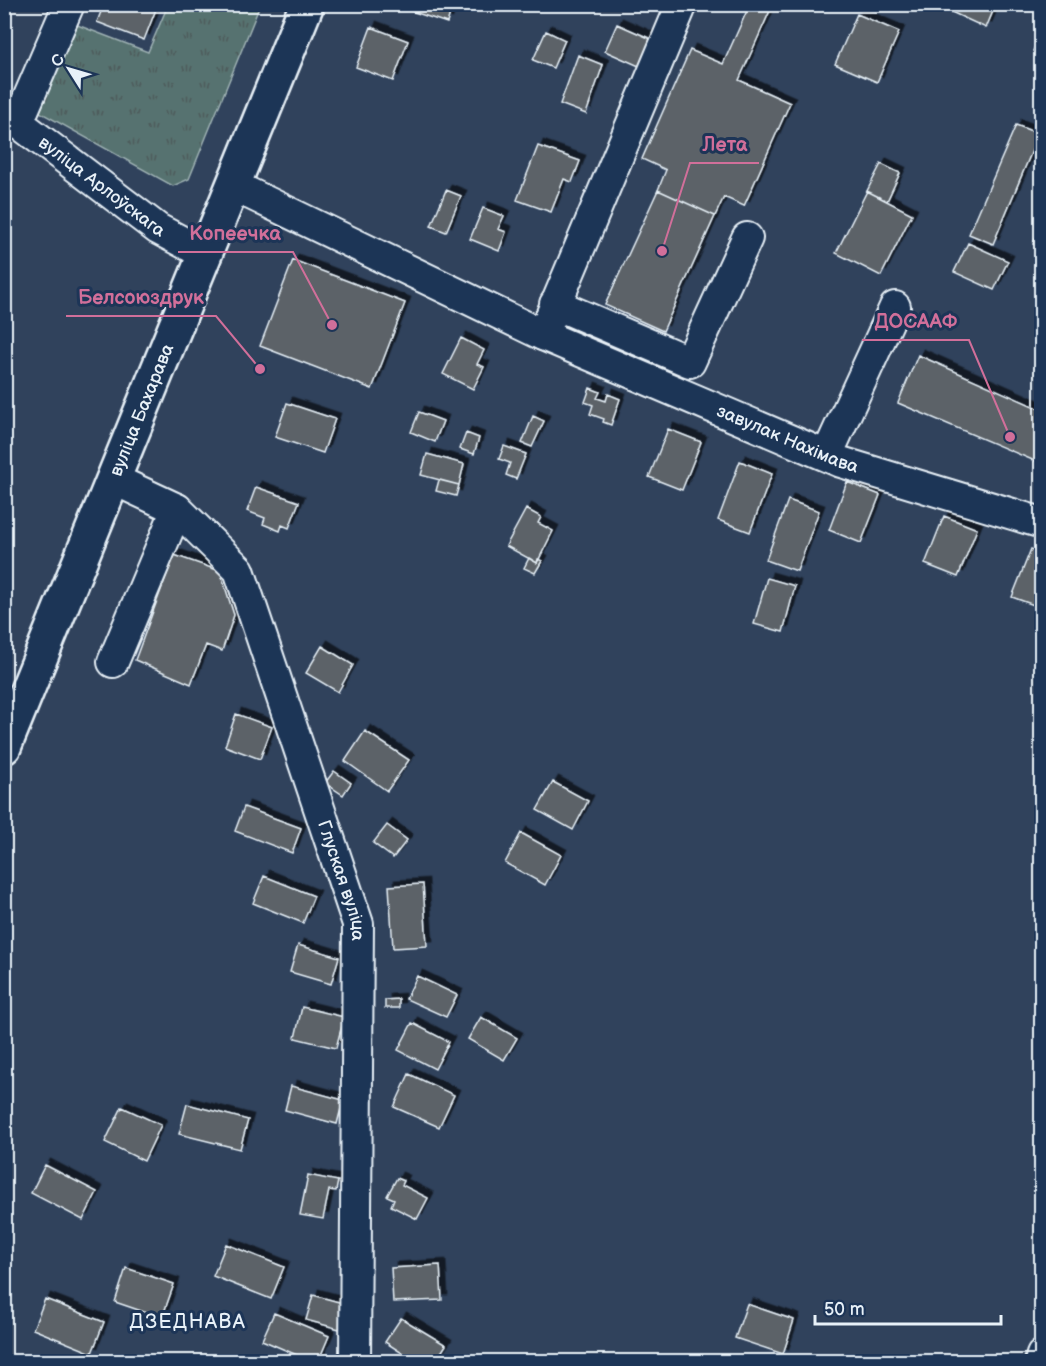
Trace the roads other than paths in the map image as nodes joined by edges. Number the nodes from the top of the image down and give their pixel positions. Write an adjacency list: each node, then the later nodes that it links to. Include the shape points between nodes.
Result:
1 (69, 4): 4 (street)
2 (308, 4): 5 (main road, вуліца Бахарава)
3 (682, 4): 8 (street)
4 (11, 117): 7 (street, вуліца Арлоўскага, via 158,230)
5 (234, 186): 7 (main road, вуліца Бахарава); 10 (street, завулак Нахімава)
6 (747, 238): 8 (street, via 690,362)
7 (205, 254): 12 (main road, вуліца Бахарава)
8 (555, 304): 10 (street)
9 (895, 307): 11 (street)
10 (543, 335): 11 (street, завулак Нахімава)
11 (827, 455): 14 (street, завулак Нахімава)
12 (115, 480): 13 (street, Глуская вуліца); 16 (main road, вуліца Бахарава)
13 (177, 509): 15 (street); 18 (street, Глуская вуліца, via 239,570 358,924)
14 (1041, 523)
15 (114, 662)
16 (4, 747)
17 (1041, 1355): 19 (street)
18 (355, 1362)
19 (1040, 1362)

